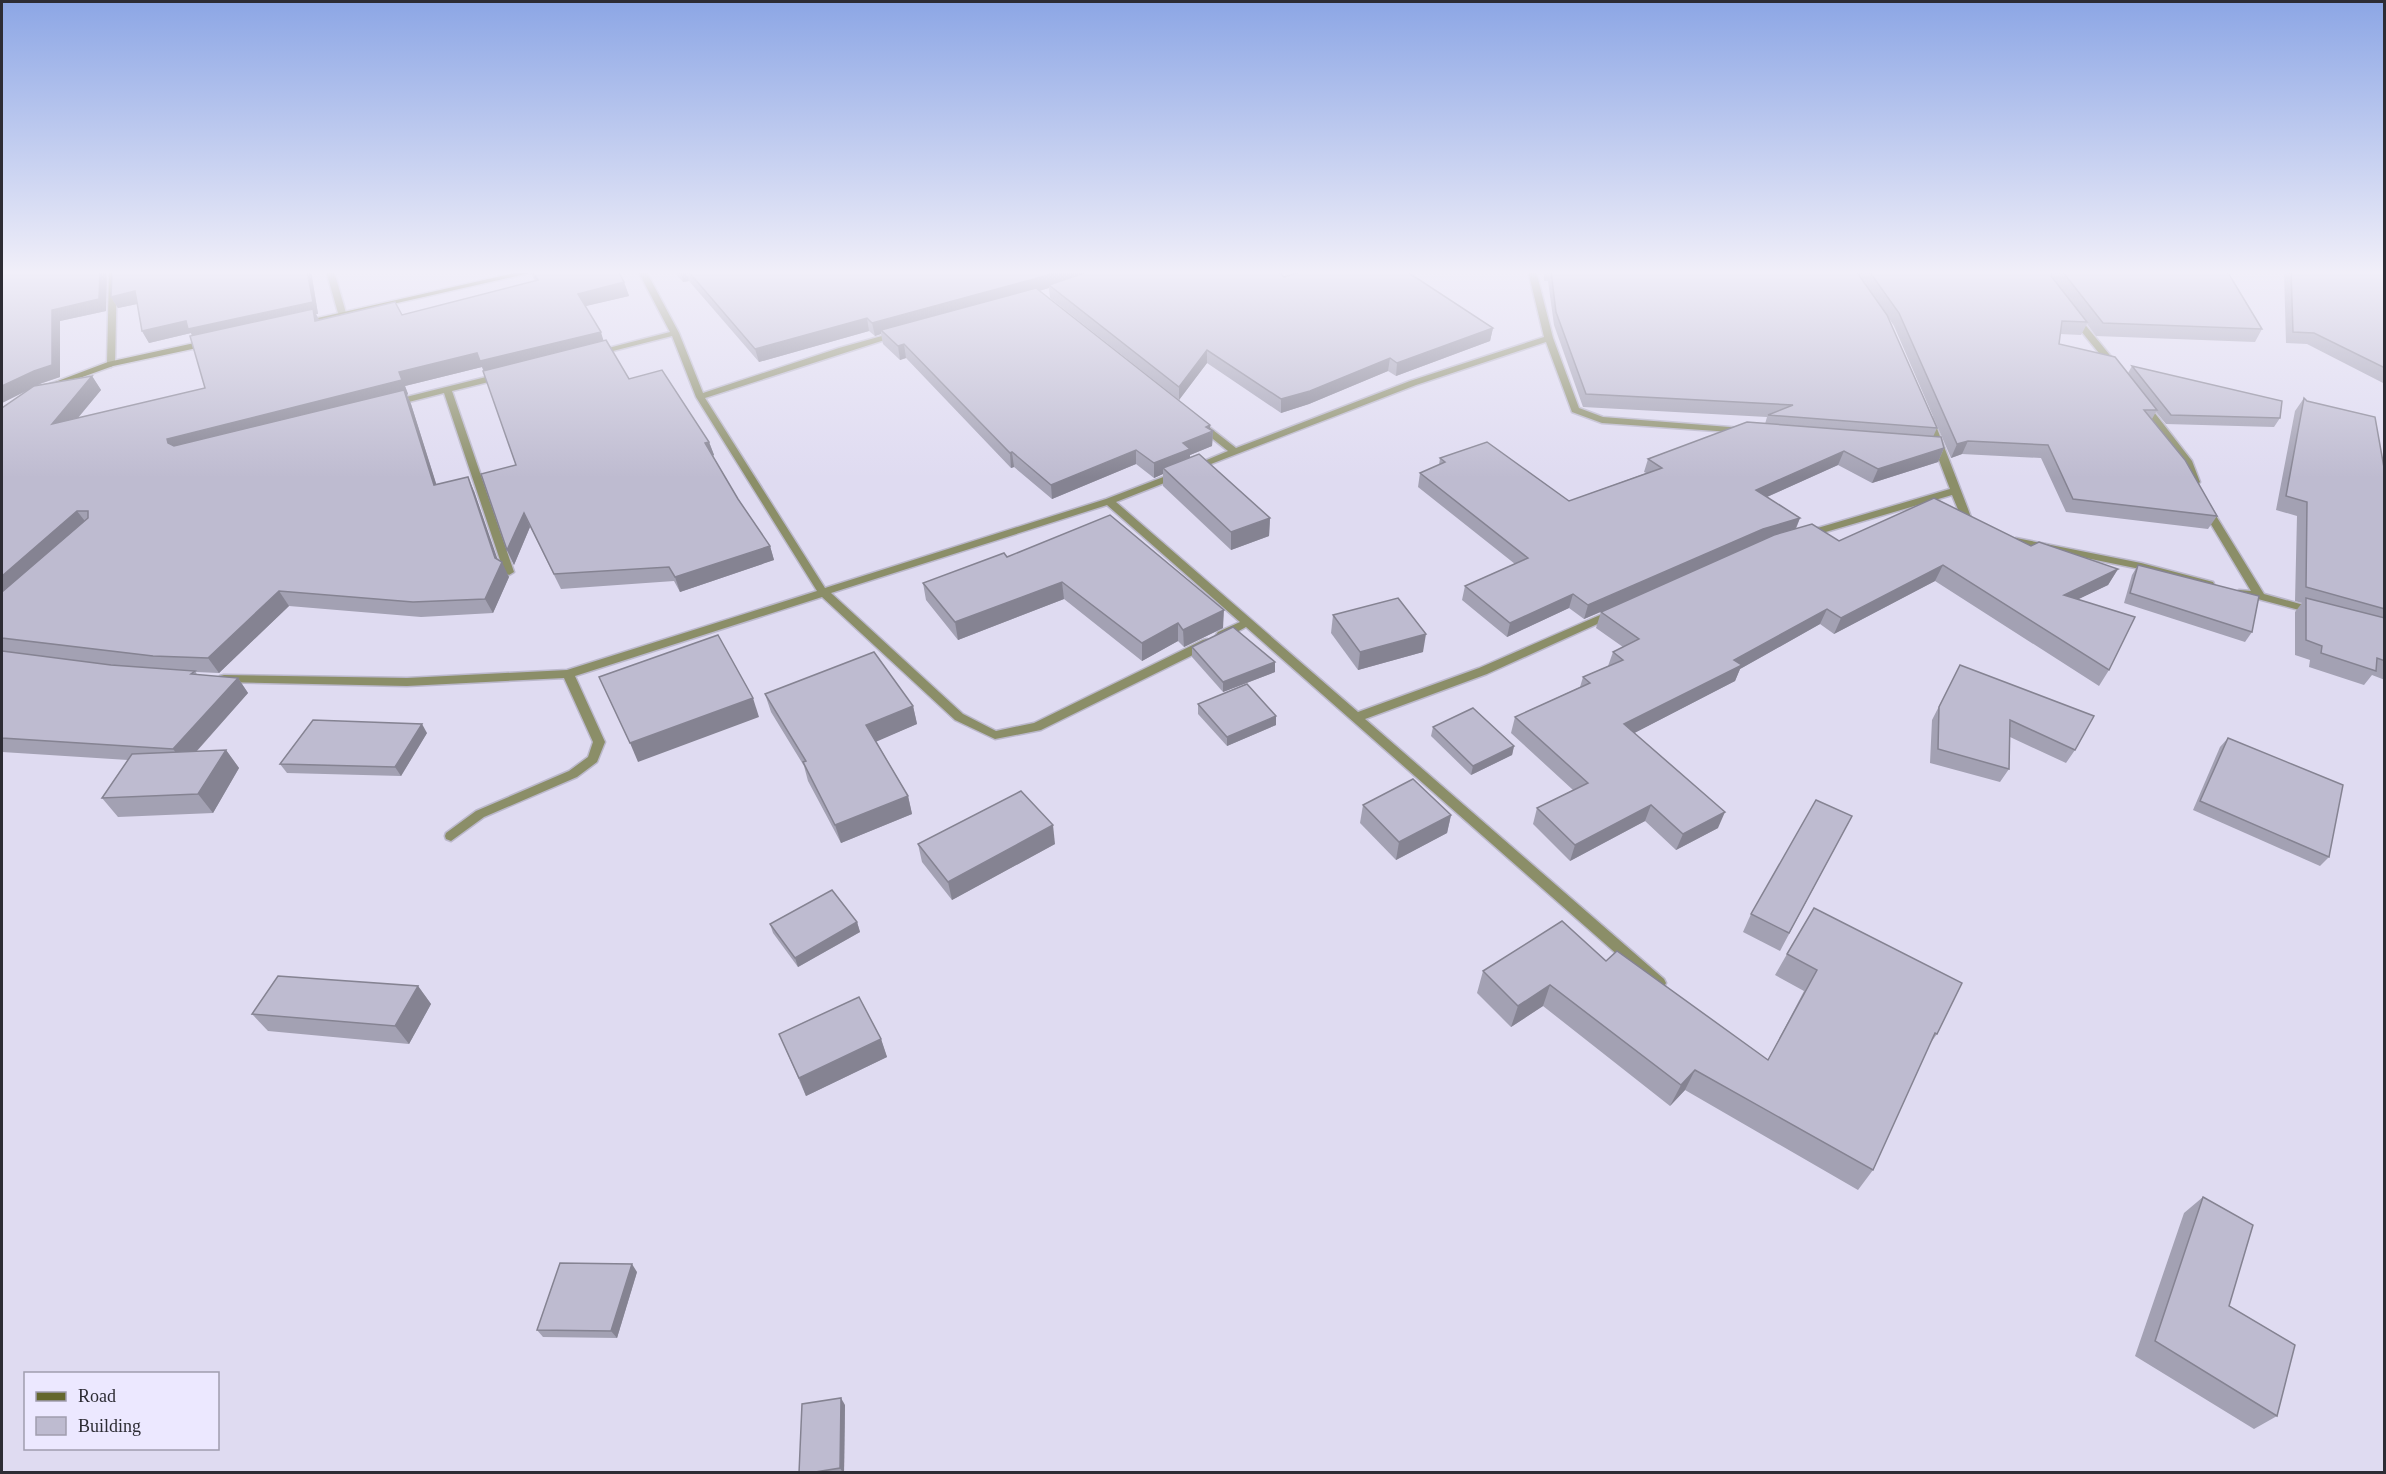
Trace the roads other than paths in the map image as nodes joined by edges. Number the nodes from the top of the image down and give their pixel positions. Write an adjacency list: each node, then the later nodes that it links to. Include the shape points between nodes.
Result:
1 (112, 340): 10 (street)
2 (648, 340): 9 (street)
3 (678, 340): 16 (street)
4 (879, 340): 16 (street)
5 (1544, 340): 21 (street, via 1413,383)
6 (1550, 340): 20 (street, via 1575,410 1586,415 1602,420)
7 (2093, 340): 12 (street)
8 (215, 341): 10 (street)
9 (584, 356)
10 (111, 364): 14 (street)
11 (516, 372): 13 (street)
12 (2123, 377)
13 (447, 389): 18 (street); 27 (street)
14 (37, 391)
15 (2137, 396): 29 (street, via 2187,461 2198,493)
16 (700, 397): 28 (street)
17 (1921, 403): 22 (street)
18 (378, 406)
19 (1189, 415): 21 (street)
20 (1758, 432)
21 (1235, 452): 23 (street)
22 (1954, 490): 24 (street, via 1968,522); 26 (street)
23 (1109, 501): 28 (street); 32 (street)
24 (1990, 531)
25 (2001, 535): 29 (street, via 2024,544 2141,566)
26 (1797, 537)
27 (509, 572)
28 (822, 591): 32 (street, via 959,717 995,735 1037,727); 33 (street)
29 (2260, 597): 31 (street)
30 (1623, 609): 35 (street, via 1483,671)
31 (2329, 615)
32 (1248, 622): 35 (street)
33 (568, 674): 34 (street, via 407,682); 36 (street, via 599,742 593,759 573,774 480,814)
34 (209, 678)
35 (1357, 717): 37 (street)
36 (451, 836)
37 (1665, 988)

